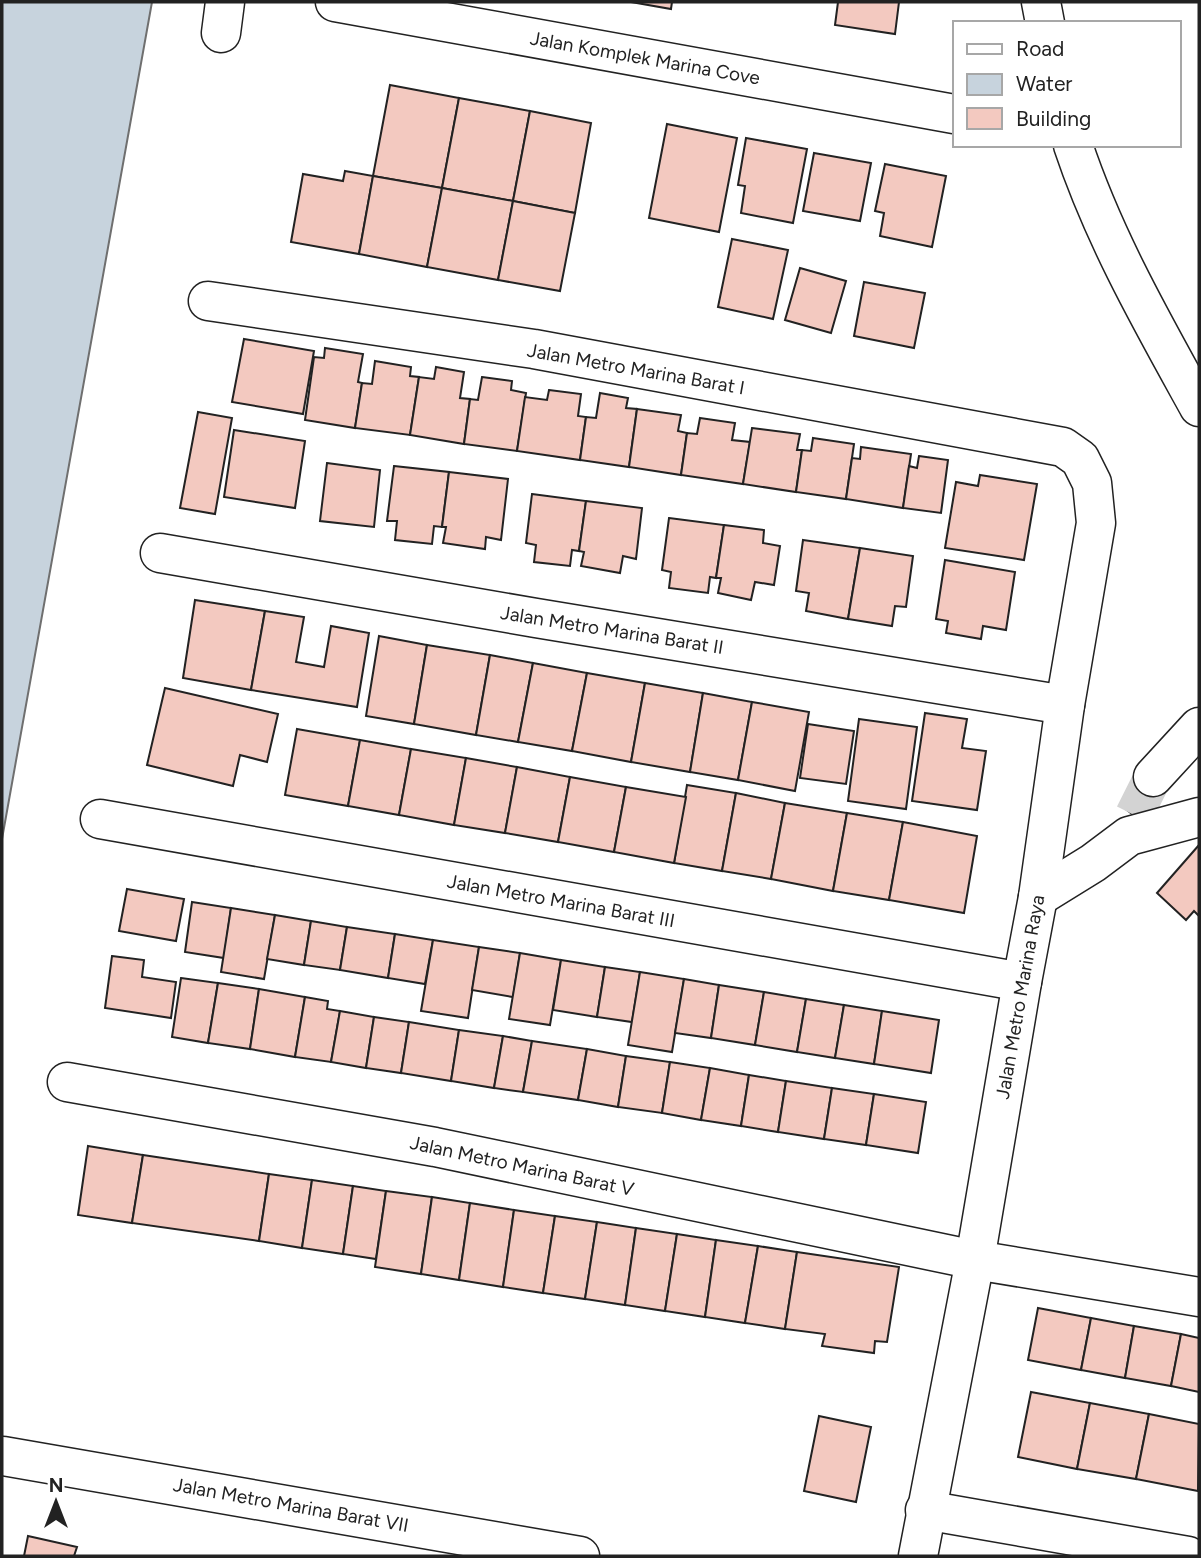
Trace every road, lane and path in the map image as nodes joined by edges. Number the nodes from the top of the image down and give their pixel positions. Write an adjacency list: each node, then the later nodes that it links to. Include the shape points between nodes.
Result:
1 (335, 2): 4 (street, Jalan Komplek Marina Cove)
2 (1041, 2): 3 (street)
3 (1045, 21)
4 (953, 114)
5 (1074, 147): 7 (street, via 1137,294)
6 (208, 301): 8 (street, Jalan Metro Marina Barat I, via 534,349)
7 (1199, 407)
8 (1063, 447): 10 (street, Jalan Metro Marina Raya, via 1080,459 1092,483 1096,523)
9 (160, 553): 10 (street, Jalan Metro Marina Barat II)
10 (1065, 705): 15 (street, Jalan Metro Marina Raya)
11 (1199, 727): 12 (street)
12 (1153, 777)
13 (1199, 817): 15 (street, via 1132,826 1093,863)
14 (100, 818): 16 (street, Jalan Metro Marina Barat III)
15 (1038, 897): 16 (street, Jalan Metro Marina Raya)
16 (1021, 982): 18 (street, Jalan Metro Marina Raya)
17 (67, 1082): 18 (street, Jalan Metro Marina Barat V, via 435,1147)
18 (975, 1261): 19 (street, Jalan Metro Marina Barat V); 21 (street, Jalan Metro Marina Raya)
19 (1199, 1297)
20 (2, 1456): 22 (street, Jalan Metro Marina Barat VII)
21 (925, 1510): 23 (street, Jalan Metro Marina Raya); 24 (street)
22 (580, 1556)
23 (918, 1556)
24 (1188, 1556)

